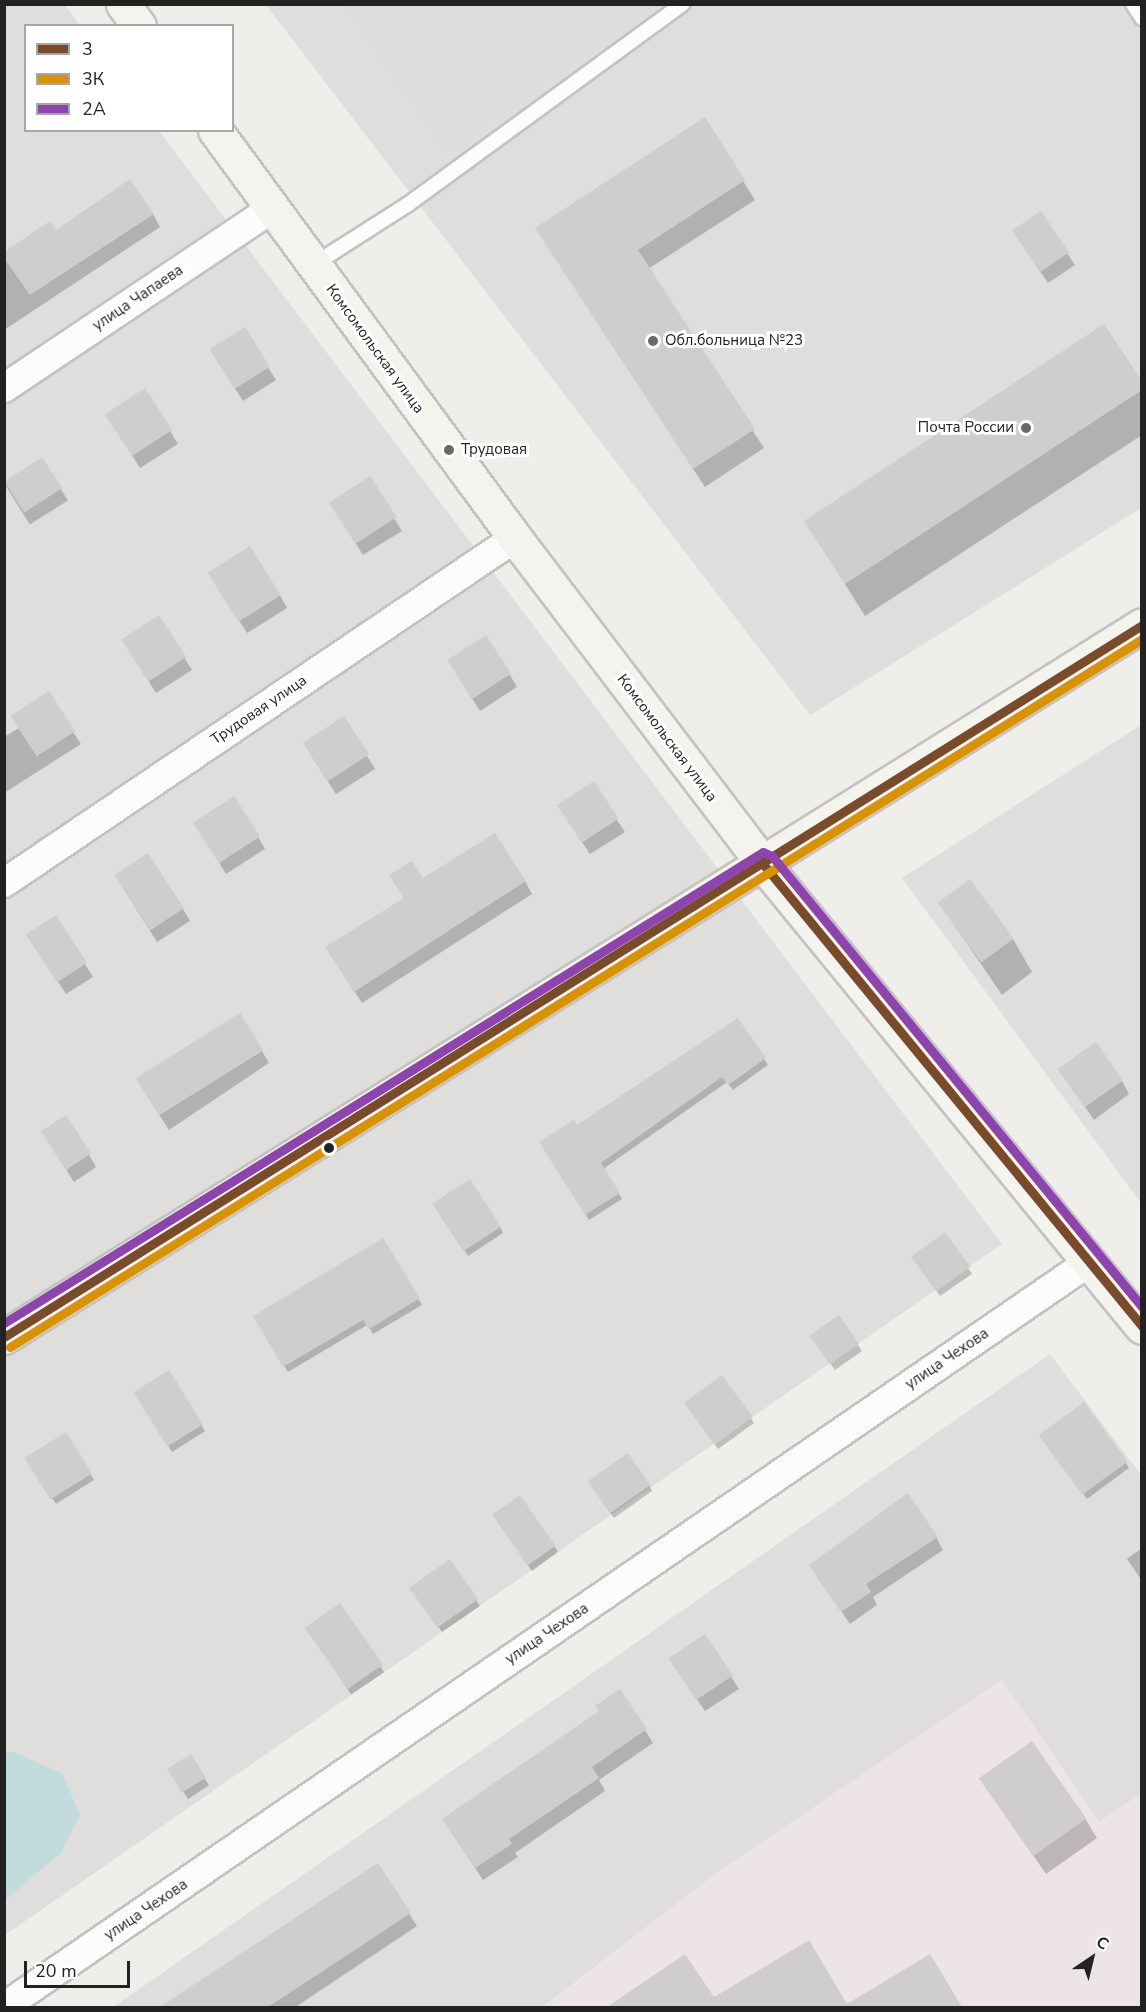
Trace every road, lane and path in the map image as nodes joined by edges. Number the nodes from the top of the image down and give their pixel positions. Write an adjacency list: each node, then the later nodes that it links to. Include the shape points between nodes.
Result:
1 (123, 4): 5 (street)
2 (683, 4): 8 (lane, via 407,205)
3 (1132, 4): 4 (lane)
4 (1142, 18)
5 (137, 24)
6 (216, 132): 7 (street, Комсомольская улица)
7 (272, 208): 8 (street, Комсомольская улица); 9 (street, улица Чапаева)
8 (313, 265): 10 (street, Комсомольская улица)
9 (4, 388)
10 (515, 538): 12 (street, Комсомольская улица); 13 (street, Трудовая улица)
11 (1142, 625): 12 (street)
12 (763, 864): 14 (street, Комсомольская улица); 16 (street)
13 (4, 882)
14 (1089, 1262): 15 (street, Комсомольская улица); 17 (street, улица Чехова)
15 (1142, 1328)
16 (4, 1337)
17 (4, 2007)

